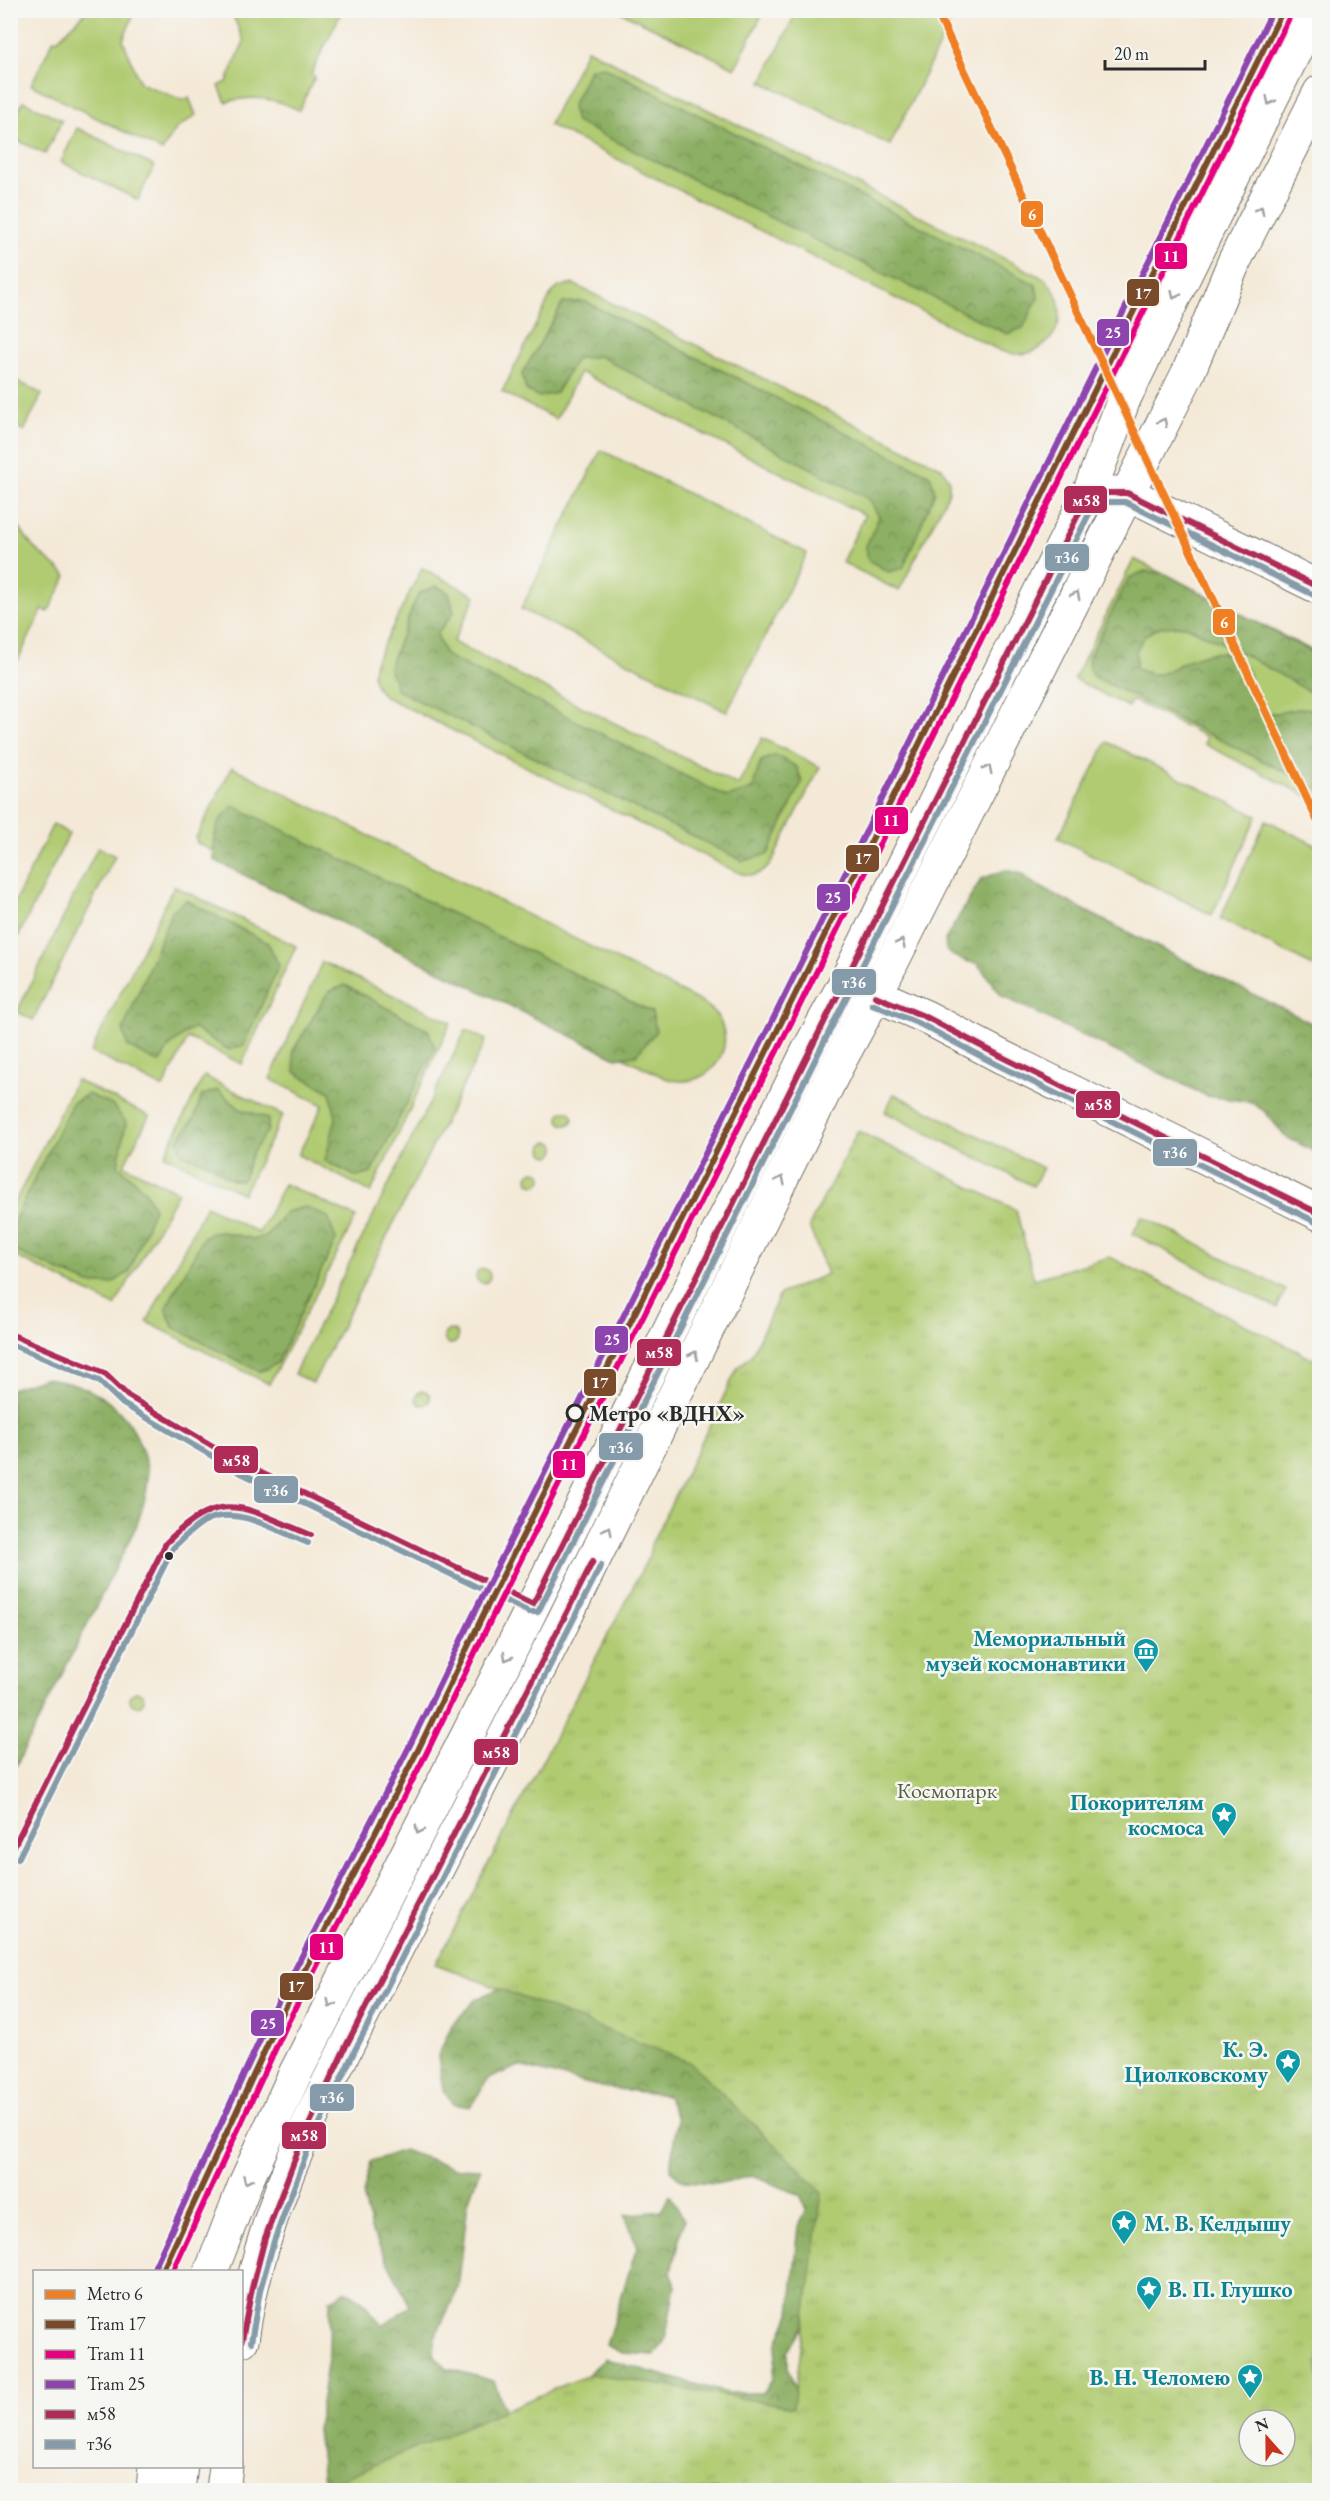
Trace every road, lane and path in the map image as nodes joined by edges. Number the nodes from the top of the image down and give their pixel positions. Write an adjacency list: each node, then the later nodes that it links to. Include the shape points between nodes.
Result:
1 (1315, 10): 3 (street, one-way to 3, via 1124,399)
2 (1320, 92): 4 (street, one-way to 2, via 1188,373 1234,262)
3 (1089, 493): 4 (street); 6 (street)
4 (1127, 493): 5 (street); 7 (street, one-way to 4)
5 (1320, 588)
6 (846, 981): 7 (street); 9 (street, one-way to 9, via 295,2074 244,2184)
7 (875, 996): 8 (street, via 926,1017); 10 (street, one-way to 7, via 246,2308 277,2201 307,2127)
8 (1320, 1214)
9 (211, 2270)
10 (243, 2332)
11 (155, 2468): 14 (street)
12 (181, 2468): 15 (street)
13 (226, 2468): 16 (street)
14 (153, 2490)
15 (178, 2490)
16 (223, 2490)

